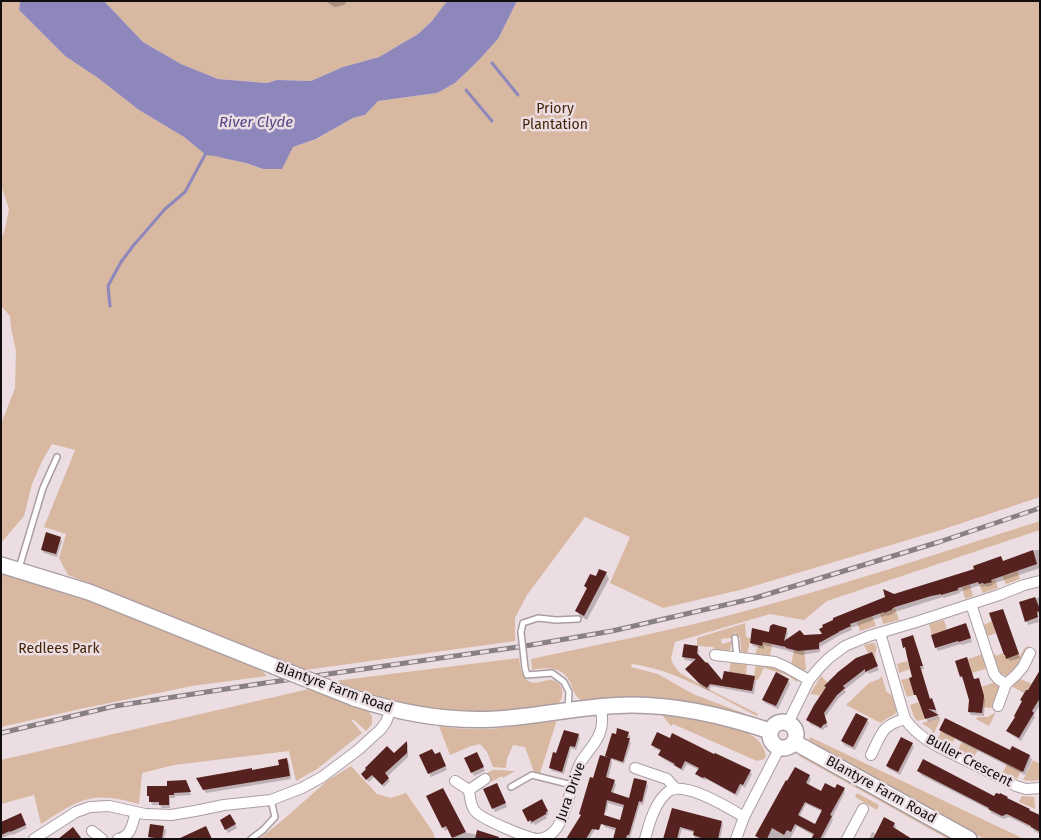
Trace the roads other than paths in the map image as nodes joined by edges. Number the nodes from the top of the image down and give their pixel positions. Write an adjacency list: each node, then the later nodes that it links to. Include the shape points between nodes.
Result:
1 (57, 457): 3 (lane, via 43,488)
2 (1, 565): 3 (main road, Blantyre Farm Road)
3 (18, 570): 16 (main road, Blantyre Farm Road, bridge, via 66,584 354,698)
4 (1040, 581): 5 (street)
5 (971, 604): 7 (street); 13 (street, via 994,674)
6 (578, 619): 17 (lane, bridge, via 538,618 523,623 521,632 527,675 552,674 564,682 568,692)
7 (880, 633): 12 (street, via 837,652); 18 (street, Buller Crescent)
8 (735, 638): 11 (lane)
9 (1030, 653): 13 (street, via 1023,667)
10 (714, 655): 11 (street)
11 (737, 657): 12 (street, via 775,662)
12 (809, 680): 19 (street)
13 (1006, 684): 15 (street)
14 (601, 706): 17 (main road, Blantyre Farm Road); 20 (main road, Blantyre Farm Road, via 687,709 723,716); 26 (street, Jura Drive, via 599,736 585,754)
15 (998, 706)
16 (391, 709): 17 (main road, Blantyre Farm Road, via 466,720); 31 (street, via 381,729 358,750 322,777)
17 (568, 710)
18 (906, 719): 22 (street, via 885,728); 28 (street, Buller Crescent, via 919,735 936,746 1016,786)
19 (788, 723): 20 (main road, via 775,724); 21 (main road, via 794,729 795,737)
20 (770, 732): 21 (main road, via 776,746)
21 (787, 744): 34 (street); 43 (main road, Blantyre Farm Road)
22 (871, 754)
23 (635, 768): 29 (street, via 667,779)
24 (485, 779): 30 (street)
25 (454, 781): 30 (street)
26 (572, 786): 27 (lane, via 532,775); 30 (street, Jura Drive, via 558,828 545,838 537,839 482,817 471,805)
27 (511, 787)
28 (1040, 788)
29 (676, 789): 34 (street, via 701,795); 40 (street, via 665,795 656,808)
30 (469, 790)
31 (271, 800): 33 (street, via 171,815); 39 (lane, via 276,816)
32 (863, 809): 42 (street)
33 (136, 812): 36 (street, via 110,806 90,807 76,812); 38 (street, via 131,830)
34 (744, 817): 41 (street)
35 (92, 831): 37 (street)
36 (34, 839)
37 (102, 839)
38 (118, 839)
39 (251, 839)
40 (645, 839)
41 (736, 839)
42 (847, 839)
43 (969, 839)

